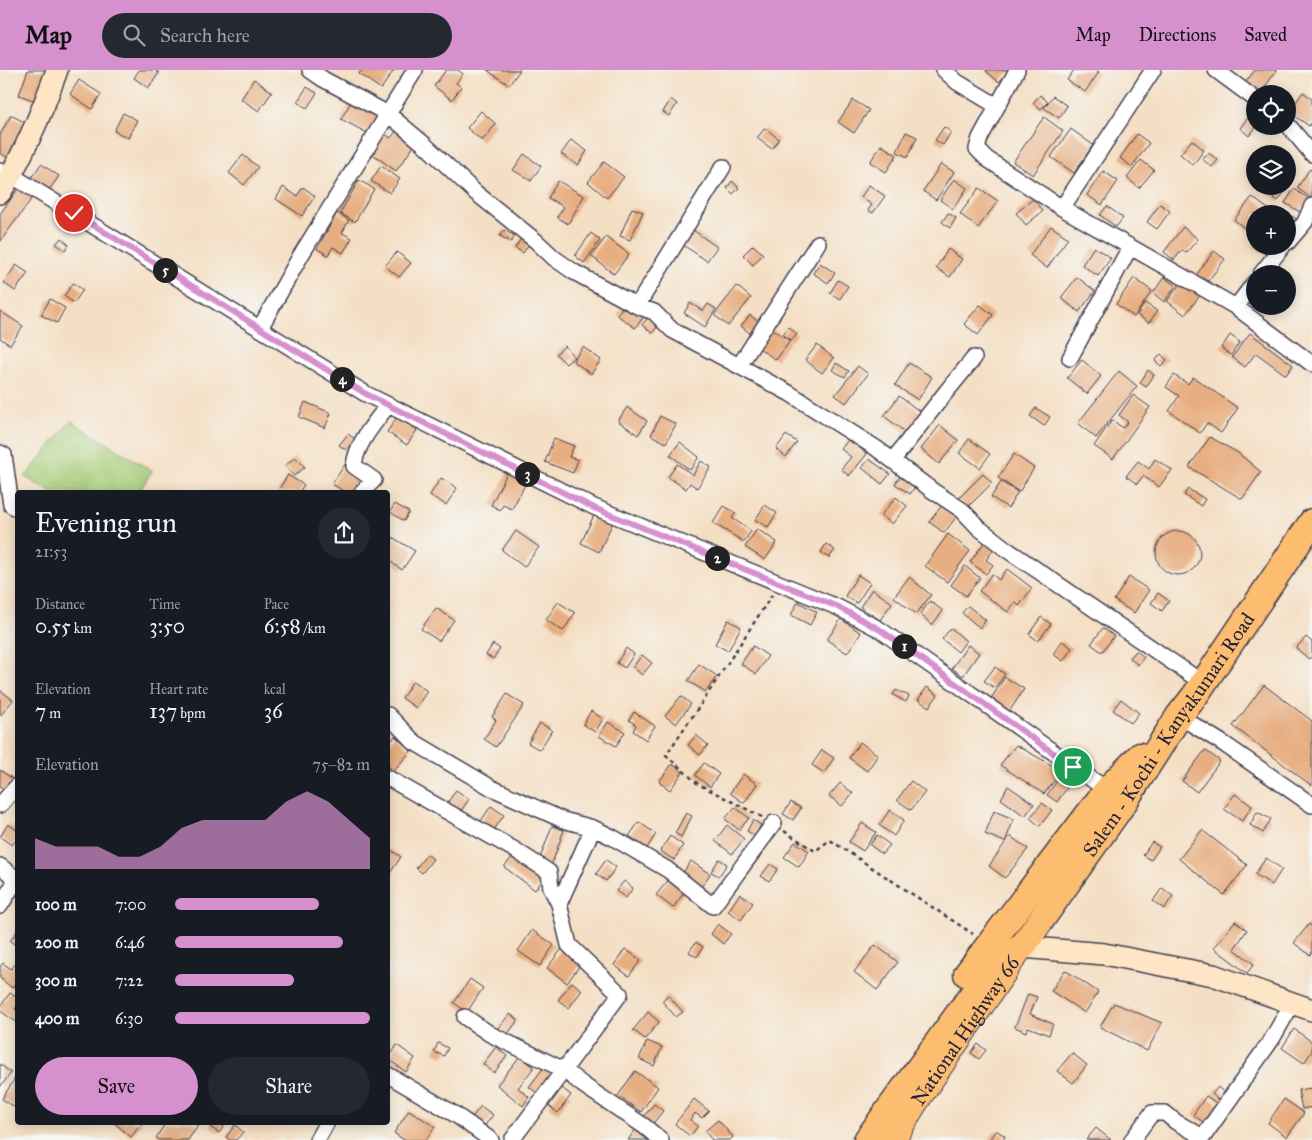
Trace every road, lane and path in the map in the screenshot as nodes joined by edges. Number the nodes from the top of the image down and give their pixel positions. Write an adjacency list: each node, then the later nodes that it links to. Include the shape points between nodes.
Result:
1 (57, 70): 14 (main road, via 47,98)
2 (310, 70): 10 (street)
3 (414, 70): 10 (street)
4 (944, 70): 9 (street, via 957,82)
5 (1017, 70): 9 (street)
6 (1152, 70): 17 (street)
7 (1216, 70): 8 (street)
8 (1246, 92)
9 (997, 106): 17 (street, via 977,150)
10 (388, 114): 25 (street, via 554,258); 27 (street)
11 (1296, 135): 12 (street)
12 (1312, 154)
13 (723, 167): 25 (street)
14 (6, 173): 15 (main road); 27 (street)
15 (0, 193)
16 (1312, 206): 18 (street)
17 (1062, 208): 21 (street)
18 (1308, 225): 19 (street)
19 (1296, 235)
20 (818, 243): 31 (street)
21 (1130, 247): 26 (street); 29 (street)
22 (1277, 255): 23 (street)
23 (1268, 265)
24 (1246, 294): 26 (street)
25 (637, 306): 31 (street, via 654,312 672,330)
26 (1236, 307): 30 (street)
27 (260, 328): 32 (street)
28 (974, 358): 34 (street)
29 (1070, 358)
30 (1312, 364)
31 (739, 366): 34 (street, via 789,393)
32 (388, 405): 35 (street, via 354,458 354,466 374,480); 38 (street, via 594,508)
33 (0, 453): 36 (street, via 4,454 11,505)
34 (893, 460): 39 (street, via 962,510 979,528 1006,548)
35 (364, 490)
36 (15, 507)
37 (1312, 522): 39 (highway, Salem - Kochi - Kanyakumari Road)
38 (779, 584): 44 (street, via 838,607 879,629); 47 (path, via 666,755 698,784)
39 (1203, 683): 40 (highway, Salem - Kochi - Kanyakumari Road)
40 (1179, 716): 44 (highway); 45 (street); 55 (highway, Salem - Kochi - Kanyakumari Road, via 1124,802)
41 (390, 717): 48 (street, via 414,742 492,788 563,820)
42 (390, 779): 52 (street, via 549,872 550,888)
43 (15, 788): 46 (street)
44 (1107, 790): 54 (highway)
45 (1312, 804)
46 (0, 805)
47 (774, 823): 48 (street, via 713,906 668,870); 54 (path, via 815,851 830,840)
48 (593, 828): 52 (street)
49 (0, 866): 50 (street)
50 (15, 878)
51 (15, 883): 53 (street)
52 (559, 904): 58 (street, via 568,945 620,994)
53 (0, 906)
54 (993, 938): 55 (highway); 65 (highway, via 876,1100)
55 (1022, 947): 56 (main road, via 1104,954 1213,975); 66 (highway, via 997,961); 67 (main road, National Highway 66)
56 (1302, 1006): 68 (street, via 1267,1046 1203,1137 1165,1113 1152,1113)
57 (464, 1017): 58 (street, via 490,1034)
58 (564, 1070): 63 (street); 64 (street)
59 (390, 1076): 62 (street)
60 (325, 1125): 61 (street)
61 (317, 1140)
62 (491, 1140)
63 (512, 1140)
64 (662, 1140)
65 (854, 1140)
66 (867, 1140)
67 (893, 1140)
68 (1132, 1140)

